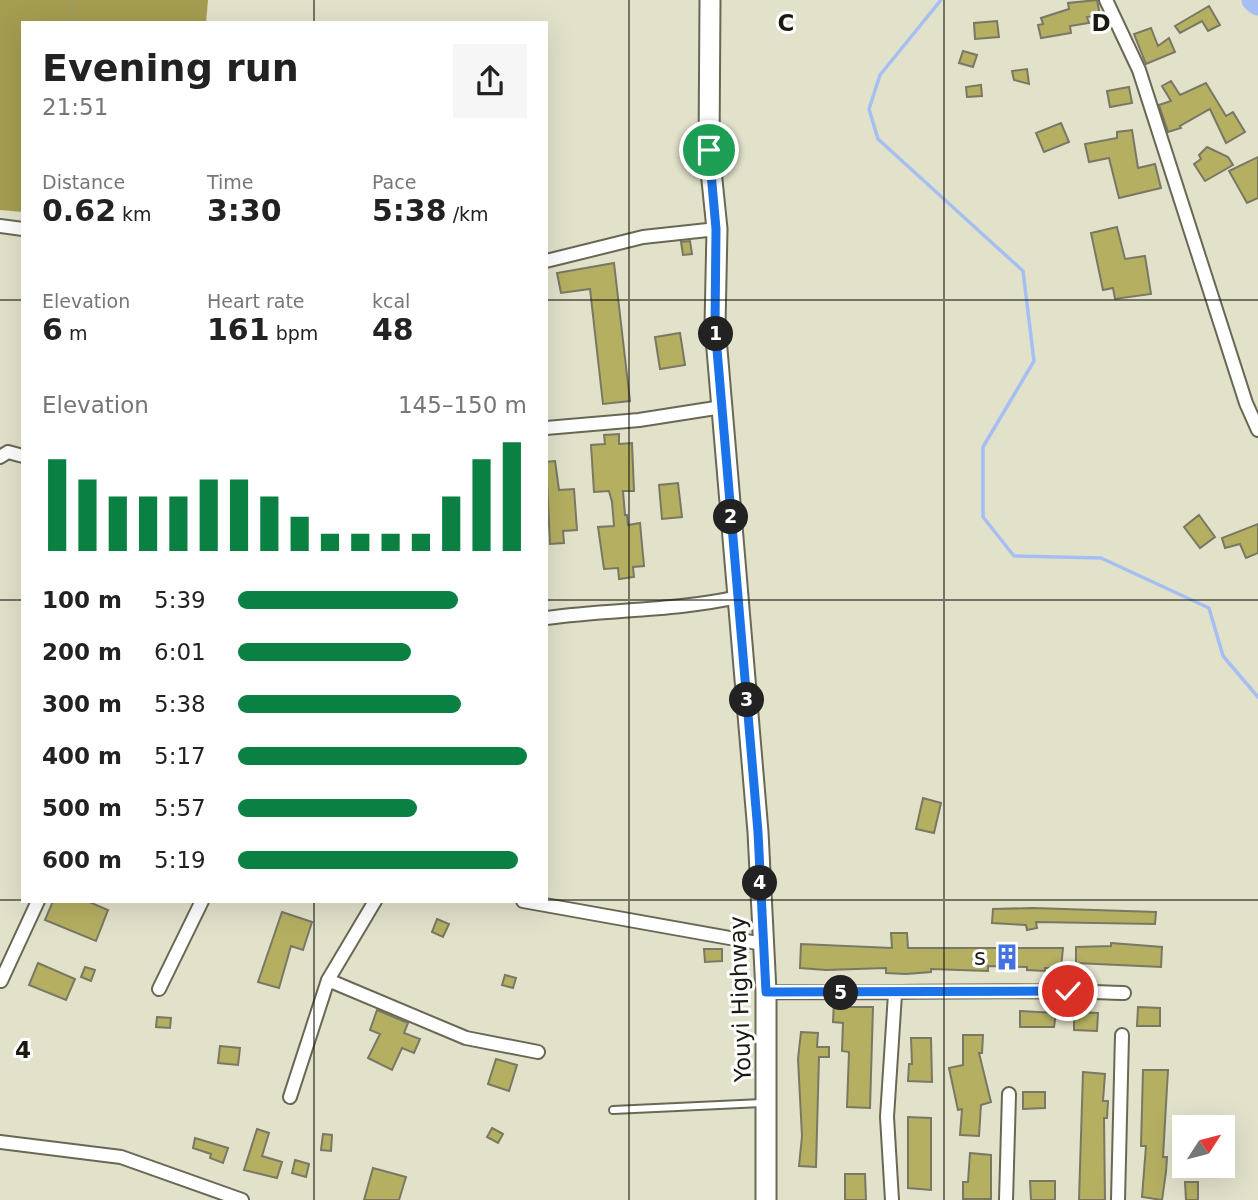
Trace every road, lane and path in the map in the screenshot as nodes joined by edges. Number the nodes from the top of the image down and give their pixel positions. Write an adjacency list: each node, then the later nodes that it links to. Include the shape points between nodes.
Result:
1 (74, 0): 4 (path)
2 (710, 0): 7 (main road, Youyi Highway, via 709,150)
3 (1106, 0): 11 (street, via 1139,70)
4 (70, 21)
5 (0, 226): 6 (street)
6 (21, 229)
7 (716, 229): 8 (street, via 643,237); 9 (main road, Youyi Highway, via 715,326)
8 (548, 261)
9 (722, 407): 10 (street); 14 (main road, Youyi Highway)
10 (548, 428)
11 (1258, 430)
12 (21, 455): 13 (street, via 8,452)
13 (0, 457)
14 (738, 597): 15 (street, via 703,605); 20 (main road, Youyi Highway)
15 (548, 618)
16 (37, 903): 22 (street)
17 (201, 903): 23 (street)
18 (374, 903): 21 (street)
19 (534, 903): 20 (street)
20 (763, 944): 24 (main road, Youyi Highway)
21 (328, 980): 28 (street, via 466,1038); 30 (street)
22 (1, 981)
23 (159, 989)
24 (766, 992): 26 (street); 31 (main road, Youyi Highway)
25 (1124, 993): 26 (street, via 1012,989)
26 (895, 994): 36 (street, via 887,1117)
27 (1122, 1035): 38 (street)
28 (538, 1052)
29 (1009, 1094): 37 (street)
30 (290, 1097)
31 (768, 1102): 32 (lane); 35 (main road, Youyi Highway)
32 (614, 1110)
33 (0, 1142): 34 (street, via 121,1157)
34 (242, 1200)
35 (766, 1200)
36 (892, 1200)
37 (1006, 1200)
38 (1118, 1200)

